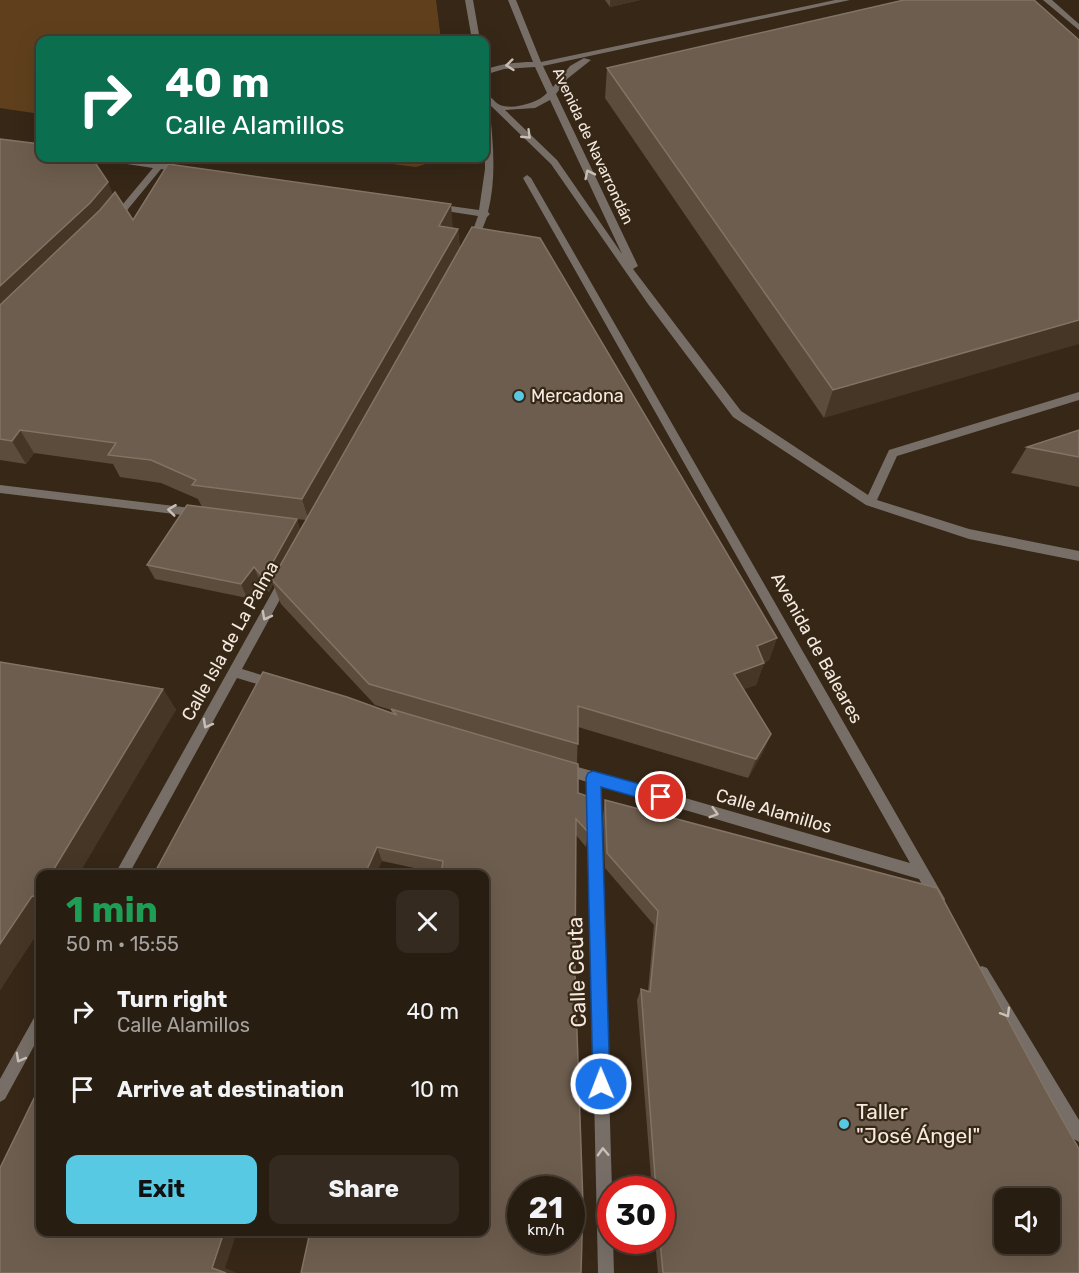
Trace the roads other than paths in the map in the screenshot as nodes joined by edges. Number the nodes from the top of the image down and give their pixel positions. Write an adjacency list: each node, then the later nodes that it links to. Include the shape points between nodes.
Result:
1 (469, 0): 6 (street)
2 (512, 0): 8 (street, Avenida de Navarrondán)
3 (846, 0): 7 (street)
4 (1047, 0): 5 (street)
5 (1079, 28)
6 (475, 36)
7 (610, 50): 8 (street); 10 (street, via 572,67)
8 (538, 65): 9 (street, one-way to 9, via 516,63); 10 (street, Avenida de Navarrondán)
9 (489, 70)
10 (552, 96): 12 (street, via 540,105); 22 (street, Avenida de Navarrondán, one-way to 10)
11 (489, 99): 12 (street, Avenida de Navarrondán)
12 (498, 107): 22 (street, Avenida de Navarrondán, one-way to 22, via 554,162)
13 (489, 154): 19 (street, via 491,178)
14 (133, 162): 15 (street)
15 (159, 166): 16 (street); 20 (street)
16 (194, 171)
17 (527, 178): 34 (street, Avenida de Baleares)
18 (428, 206): 19 (street)
19 (485, 214): 21 (street)
20 (112, 223)
21 (471, 248)
22 (651, 302): 25 (street, Avenida de Navarrondán, via 737,414)
23 (1079, 396): 25 (street, via 893,453)
24 (0, 489): 26 (street, one-way to 24)
25 (870, 502): 27 (street, Avenida de Navarrondán, via 969,534)
26 (211, 515)
27 (1079, 556)
28 (292, 567): 29 (street, Calle Isla de La Palma, one-way to 29)
29 (235, 672): 30 (street); 33 (street, Calle Isla de La Palma, one-way to 33)
30 (286, 688)
31 (551, 765): 32 (street, Calle Alamillos)
32 (593, 778): 34 (street, Calle Alamillos, one-way to 34); 40 (street, Calle Ceuta, one-way to 32)
33 (124, 870)
34 (922, 873): 35 (street, Avenida de Baleares)
35 (946, 913)
36 (976, 964): 39 (street, one-way to 39)
37 (36, 1028): 38 (street, one-way to 38)
38 (0, 1094)
39 (1079, 1134)
40 (606, 1273)

